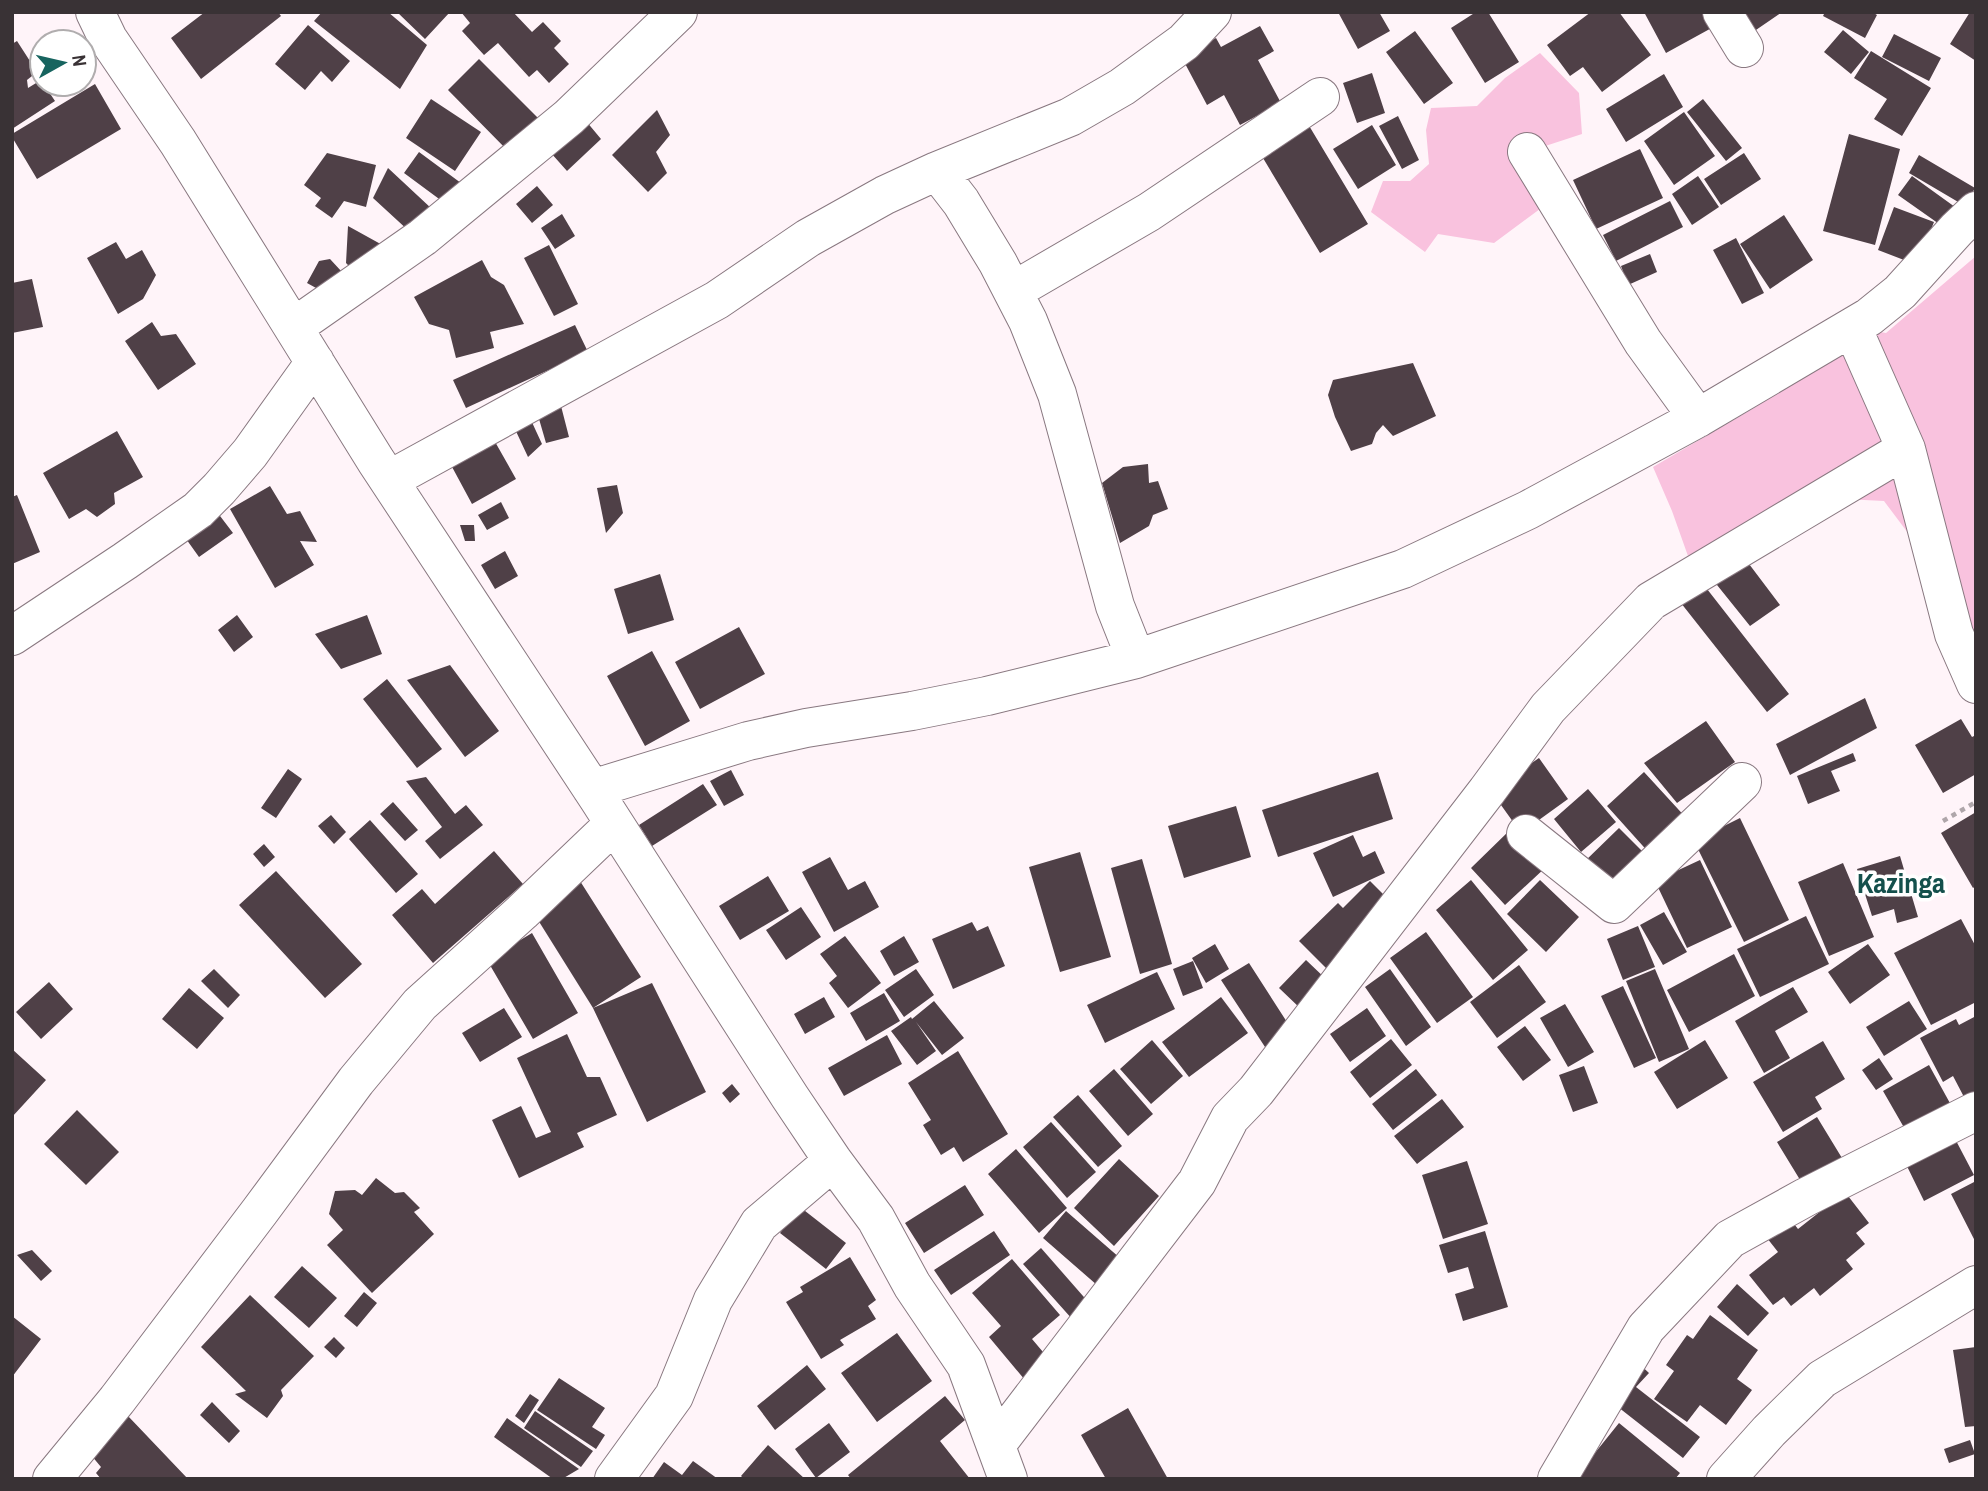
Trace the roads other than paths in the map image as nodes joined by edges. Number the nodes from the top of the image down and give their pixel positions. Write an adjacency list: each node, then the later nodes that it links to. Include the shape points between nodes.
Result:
1 (95, 12): 11 (street)
2 (678, 12): 11 (street, via 569,117 423,237)
3 (1212, 12): 8 (street, via 1184,42 1122,87 1070,117)
4 (1721, 12): 5 (street)
5 (1744, 48)
6 (1320, 97): 10 (street, via 1149,212)
7 (1527, 152): 14 (street, via 1643,342)
8 (937, 171): 10 (street, via 961,202); 16 (street, via 808,239 718,300)
9 (1976, 211): 12 (street, via 1900,292)
10 (1013, 291): 18 (street, via 1057,394 1115,606)
11 (293, 327): 13 (street)
12 (1852, 327): 14 (street); 15 (street)
13 (315, 362): 16 (street); 17 (street, via 250,453 198,510)
14 (1698, 418): 18 (street, via 1528,510 1403,569)
15 (1906, 449): 19 (street, via 1954,634); 27 (street, via 1651,601 1548,708 1230,1118 1197,1182)
16 (388, 480): 21 (street)
17 (12, 636)
18 (1136, 659): 21 (street, via 975,698 748,741)
19 (1976, 684)
20 (1742, 782): 23 (street, via 1615,904)
21 (592, 789): 22 (street)
22 (614, 824): 25 (street); 28 (street, via 420,1004)
23 (1526, 834)
24 (1976, 1111): 30 (street, via 1730,1239 1646,1328)
25 (833, 1161): 27 (street, via 876,1219 912,1285 966,1365); 29 (street, via 759,1224 713,1300 674,1396)
26 (1976, 1285): 31 (street, via 1822,1379)
27 (1002, 1462)
28 (52, 1479)
29 (614, 1479)
30 (1557, 1479)
31 (1726, 1479)

